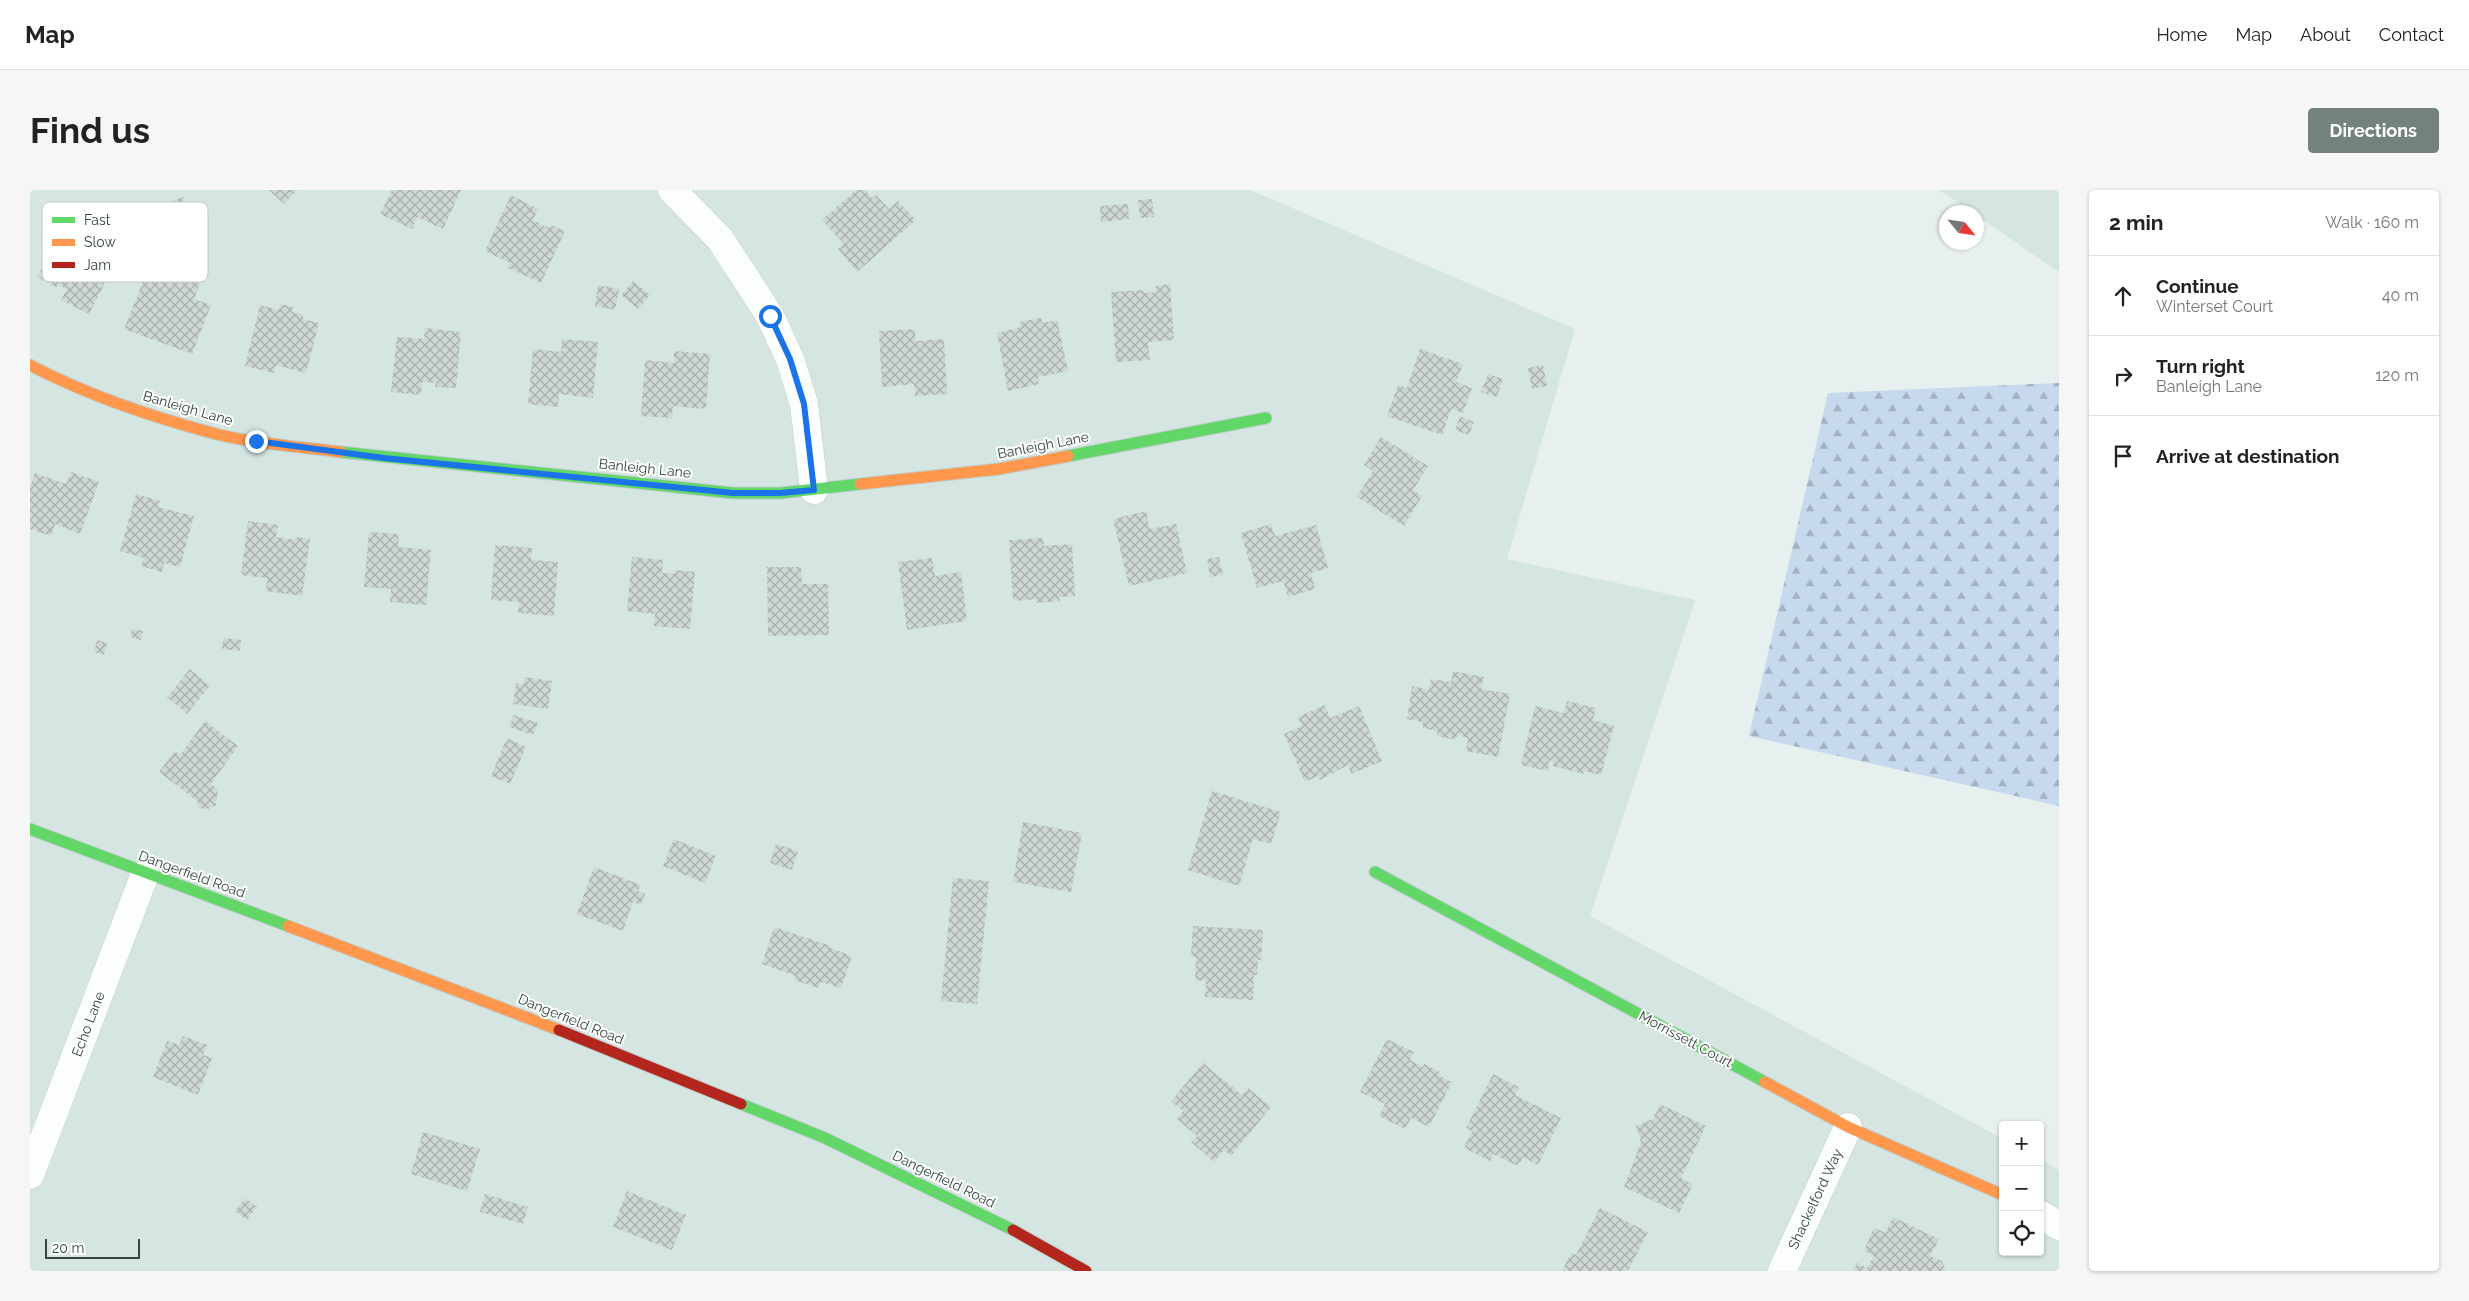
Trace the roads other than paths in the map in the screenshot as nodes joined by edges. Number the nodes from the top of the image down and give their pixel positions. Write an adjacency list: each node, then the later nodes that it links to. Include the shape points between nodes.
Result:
1 (672, 190): 4 (street, via 720,240 770,316 790,359 804,404)
2 (30, 366): 4 (street, Banleigh Lane, via 64,383 153,415 256,441 384,458 733,493)
3 (1266, 418): 4 (street, Banleigh Lane, via 999,469)
4 (814, 490)
5 (30, 829): 7 (street, Dangerfield Road)
6 (1375, 872): 8 (street, Morrissett Court)
7 (146, 874): 9 (street, Echo Lane); 13 (street, Dangerfield Road, via 440,983 825,1138 994,1220)
8 (1848, 1127): 10 (street, Morrissett Court); 14 (street, Shackelford Way)
9 (30, 1175)
10 (1999, 1193)
11 (2044, 1217): 12 (street)
12 (2059, 1226)
13 (1086, 1271)
14 (1782, 1271)

